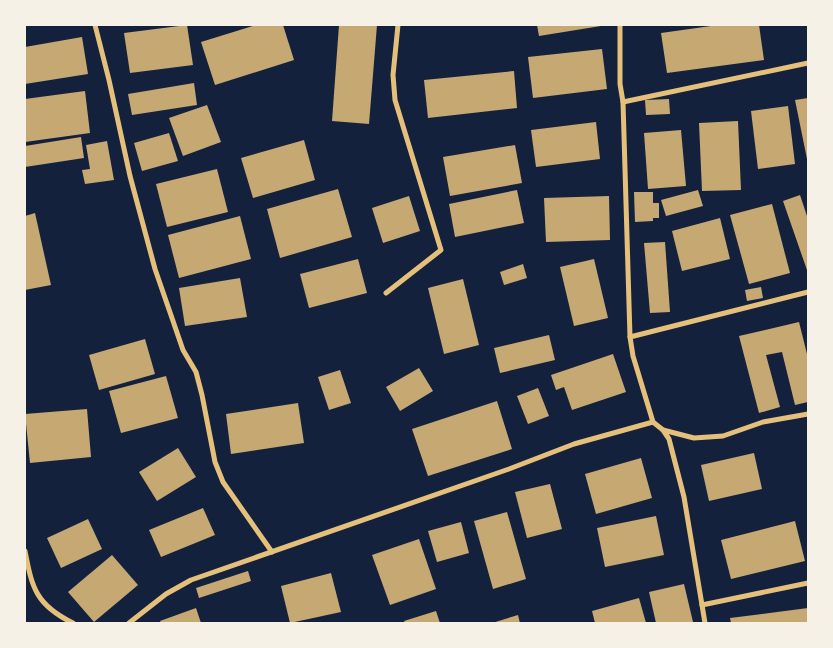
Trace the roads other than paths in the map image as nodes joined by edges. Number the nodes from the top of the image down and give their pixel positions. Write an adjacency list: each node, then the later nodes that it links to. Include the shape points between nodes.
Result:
1 (94, 25): 13 (street, via 155,269 183,350 196,372 215,462 223,482)
2 (398, 25): 7 (street, via 393,75 396,100 441,250)
3 (620, 25): 5 (street)
4 (808, 63): 5 (street)
5 (623, 102): 8 (street)
6 (808, 292): 8 (street)
7 (386, 293)
8 (630, 338): 10 (street)
9 (808, 414): 11 (street, via 763,422 723,436 694,438)
10 (653, 422): 11 (street); 13 (street, via 574,444)
11 (662, 430): 15 (street, via 669,439 684,497)
12 (25, 551): 16 (street, via 34,591 42,601)
13 (272, 552): 17 (street, via 191,580 166,594)
14 (808, 583): 15 (street)
15 (702, 605): 18 (street)
16 (73, 623)
17 (130, 623)
18 (705, 623)

